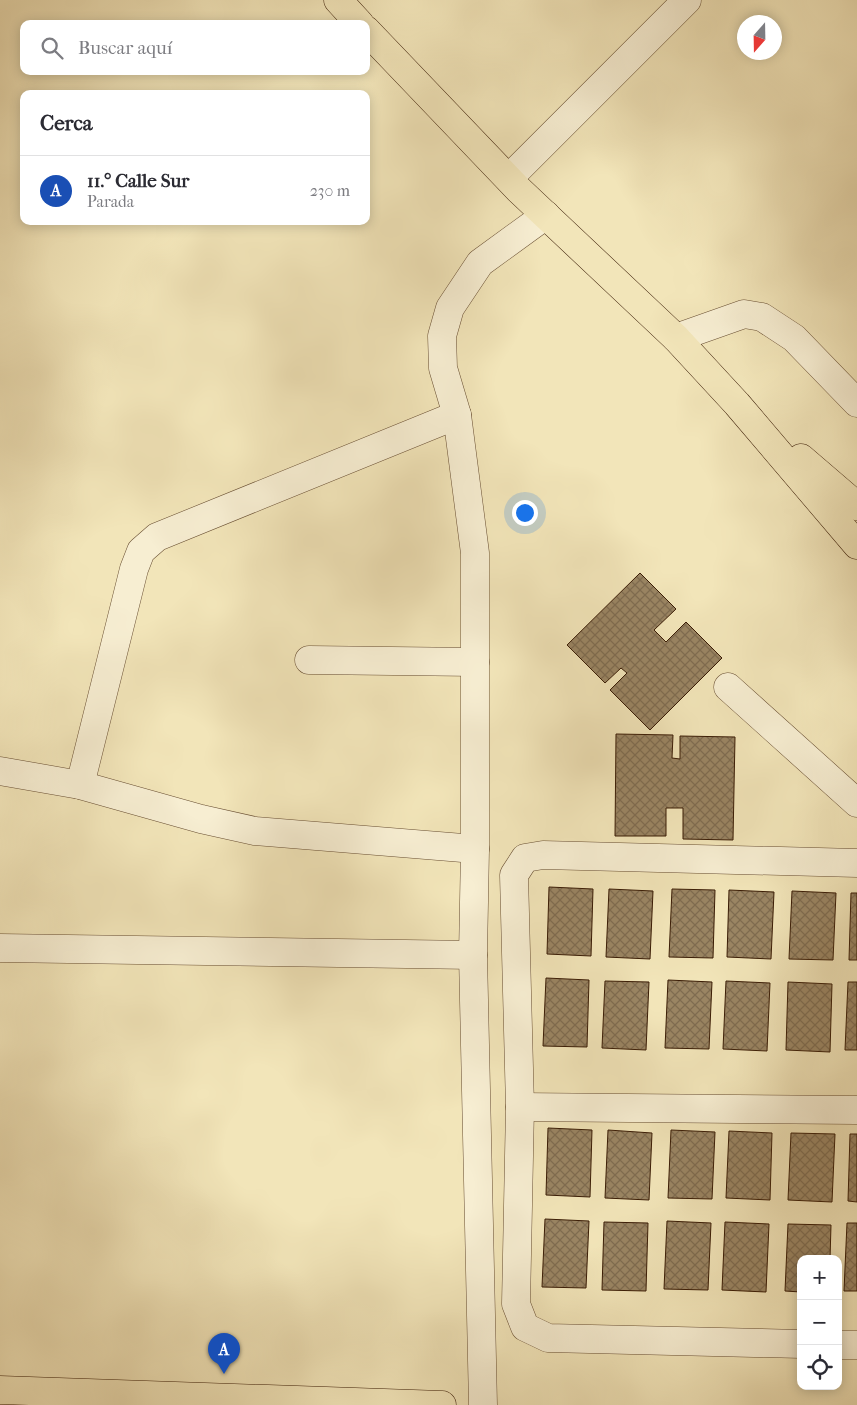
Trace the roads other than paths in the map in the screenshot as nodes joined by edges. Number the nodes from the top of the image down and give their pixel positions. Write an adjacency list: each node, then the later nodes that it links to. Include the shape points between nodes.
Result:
1 (338, 0): 3 (main road)
2 (687, 0): 5 (street)
3 (356, 20)
4 (370, 34): 5 (main road)
5 (509, 178): 6 (main road)
6 (546, 215): 7 (main road); 10 (street, via 480,262 450,308 442,336 443,368)
7 (676, 338): 8 (street, via 744,314 762,317 794,338); 9 (main road)
8 (857, 403)
9 (736, 404): 11 (main road); 12 (main road)
10 (457, 415): 14 (street, via 475,553); 17 (street, via 157,537 142,551 134,569)
11 (857, 506)
12 (857, 545)
13 (309, 660): 14 (street)
14 (475, 662): 19 (street)
15 (728, 687): 18 (street)
16 (0, 771): 17 (street)
17 (80, 785): 19 (street, via 255,831)
18 (857, 803)
19 (475, 849): 22 (street)
20 (857, 863): 23 (street, via 543,855 525,858 514,875)
21 (0, 948): 22 (street)
22 (473, 955): 31 (street)
23 (520, 1107): 24 (street); 25 (street, via 516,1304 525,1327 548,1338)
24 (857, 1110)
25 (797, 1344)
26 (842, 1345): 27 (street)
27 (857, 1345)
28 (0, 1390): 29 (main road)
29 (259, 1402): 30 (main road)
30 (442, 1405)
31 (482, 1405)

